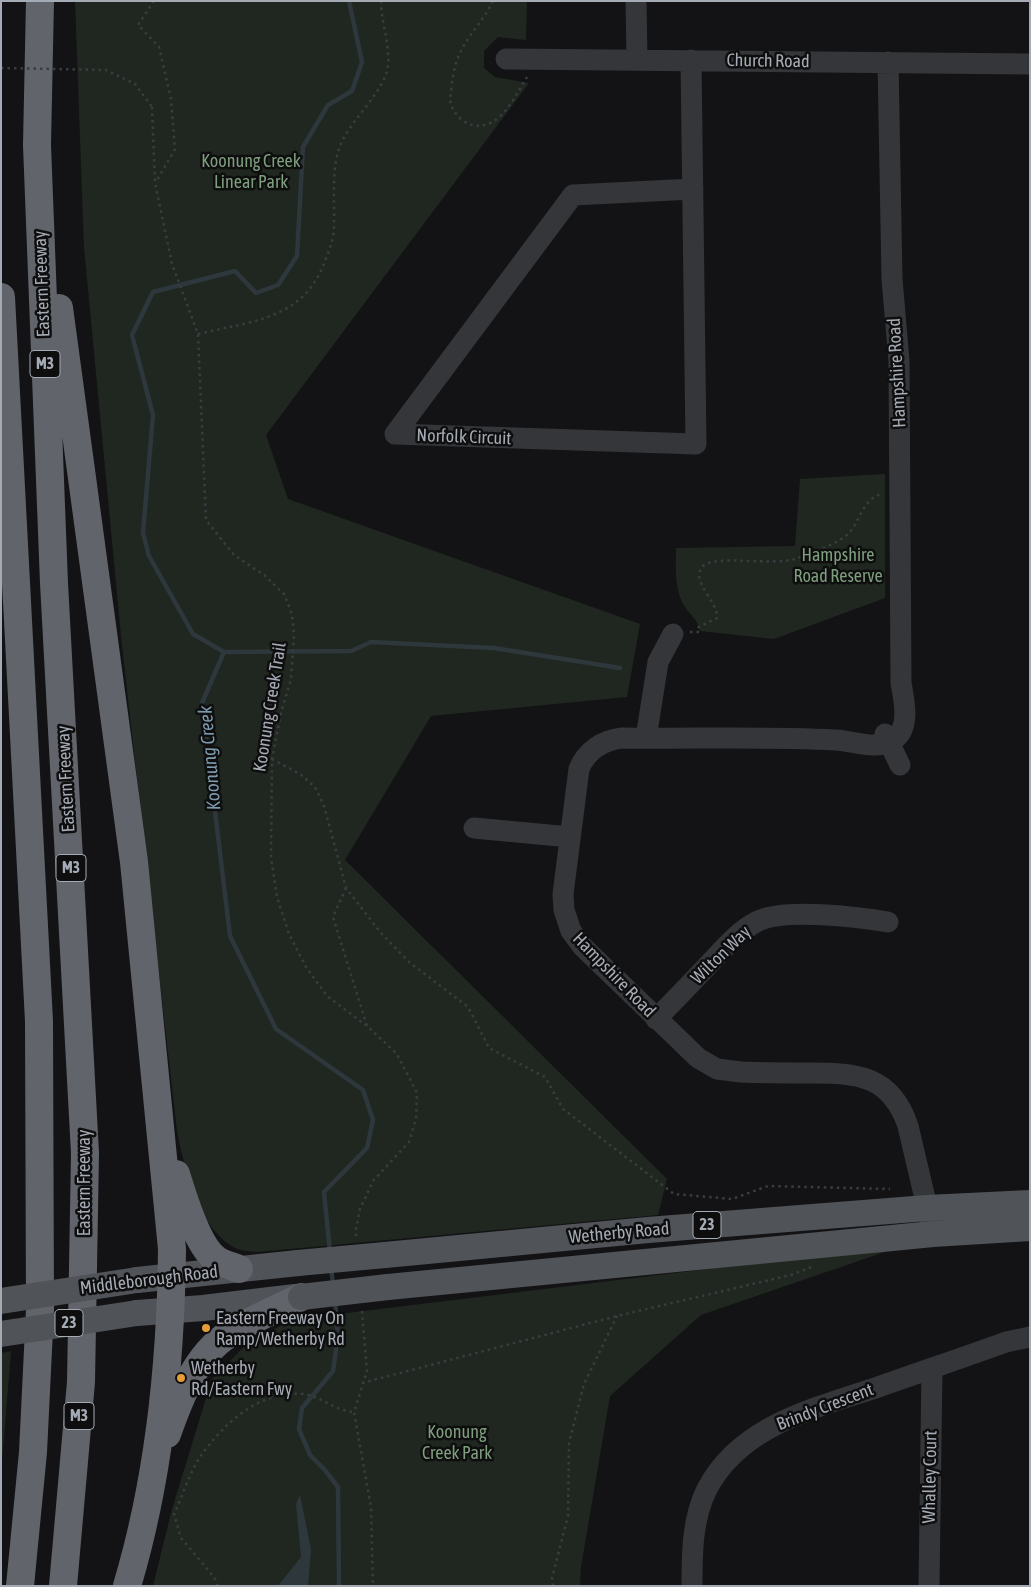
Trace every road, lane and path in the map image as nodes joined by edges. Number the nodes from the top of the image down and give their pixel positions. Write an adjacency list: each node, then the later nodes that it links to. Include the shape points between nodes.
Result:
1 (40, 1): 13 (highway, Eastern Freeway / M3)
2 (154, 1): 14 (path, via 138,25 159,47 171,99 175,149)
3 (381, 1): 17 (path, via 388,66 384,80 340,145 336,160 334,238 320,276 298,302 269,317)
4 (493, 1): 6 (path, via 469,35 455,66 450,104 460,120 473,126 488,124 499,117 532,70)
5 (636, 1): 8 (street)
6 (532, 58): 7 (street, Church Road); 8 (street, Church Road)
7 (506, 59)
8 (637, 60): 9 (street, Church Road)
9 (691, 60): 10 (street, Church Road); 15 (street, Norfolk Circuit)
10 (888, 62): 11 (street, Church Road); 21 (street, Hampshire Road, via 892,269 899,361 901,683 895,722)
11 (1030, 64)
12 (1, 68): 14 (path, Koonung Creek Trail, bridge, via 106,70 136,84 152,107)
13 (37, 145): 30 (highway, via 134,862); 52 (highway, Eastern Freeway / M3, via 54,583 85,1153 82,1382)
14 (156, 183): 17 (path, Koonung Creek Trail, via 172,264)
15 (693, 188): 15 (street, Norfolk Circuit, via 696,444 395,434 573,195)
16 (1, 297): 51 (highway, M3, via 39,1021 40,1309 33,1452)
17 (198, 334): 22 (path, Koonung Creek Trail, via 206,520 234,555 264,575 284,594 292,614 293,665)
18 (886, 494): 19 (path, via 870,499 847,535 796,559 705,565 700,572 700,581 714,603 716,618 697,628 698,632)
19 (673, 634): 20 (street, via 658,662)
20 (646, 738): 21 (street, Hampshire Road); 25 (street, Hampshire Road, via 608,740 584,758 576,778)
21 (887, 738): 23 (street)
22 (272, 759): 26 (path, via 300,774 315,787 324,806); 29 (path, Koonung Creek Trail, via 271,858 277,897 289,934 306,967 327,996)
23 (900, 764)
24 (474, 828): 25 (street)
25 (570, 838): 28 (street, Hampshire Road, via 563,894 571,931)
26 (346, 888): 29 (path, via 333,917); 31 (path, via 381,933 409,962 468,1007 489,1048 545,1076 563,1109 674,1194 732,1199 768,1186)
27 (888, 922): 28 (street, Wilton Way, via 797,915 760,920 738,934)
28 (656, 1019): 31 (street, Hampshire Road, via 698,1058 717,1069 852,1074 877,1083 903,1112)
29 (368, 1027): 35 (path, Koonung Creek Trail, via 397,1054 417,1094 416,1118 409,1142 373,1181 360,1209)
30 (157, 1087): 38 (highway, via 173,1165 205,1247 217,1260); 39 (highway)
31 (925, 1199): 32 (main road, Wetherby Road / 23); 34 (street, Hampshire Road); 36 (main road, Wetherby Road / 23, bridge, via 658,1230)
32 (1030, 1203)
33 (1030, 1228): 34 (main road, Wetherby Road / 23)
34 (933, 1234): 40 (main road, Wetherby Road / 23, bridge)
35 (356, 1238)
36 (298, 1263): 38 (main road, Middleborough Road / 23)
37 (817, 1265): 44 (path, via 791,1275)
38 (239, 1269): 39 (main road, Middleborough Road / 23)
39 (172, 1276): 41 (main road, Middleborough Road / 23, bridge); 43 (highway)
40 (301, 1297): 43 (main road, Middleborough Road / 23); 50 (highway, via 228,1334 214,1347 186,1388)
41 (1, 1301)
42 (362, 1304): 48 (path, via 367,1370)
43 (172, 1310): 45 (main road, Middleborough Road / 23, bridge, via 137,1312); 50 (highway)
44 (617, 1316): 48 (path); 56 (path, via 584,1384 569,1442 568,1516 552,1578)
45 (1, 1334)
46 (1030, 1337): 47 (street, Brindy Crescent)
47 (932, 1368): 57 (street, Brindy Crescent, via 792,1416 740,1448 714,1477 702,1500 693,1538); 58 (street, Whalley Court)
48 (362, 1383): 49 (path)
49 (354, 1412): 54 (path, via 304,1394 265,1399 241,1412 201,1455 174,1514 181,1538); 55 (path, via 371,1507)
50 (153, 1473): 53 (highway)
51 (20, 1586)
52 (63, 1586)
53 (127, 1586)
54 (218, 1586)
55 (374, 1586)
56 (553, 1586)
57 (692, 1586)
58 (929, 1586)

